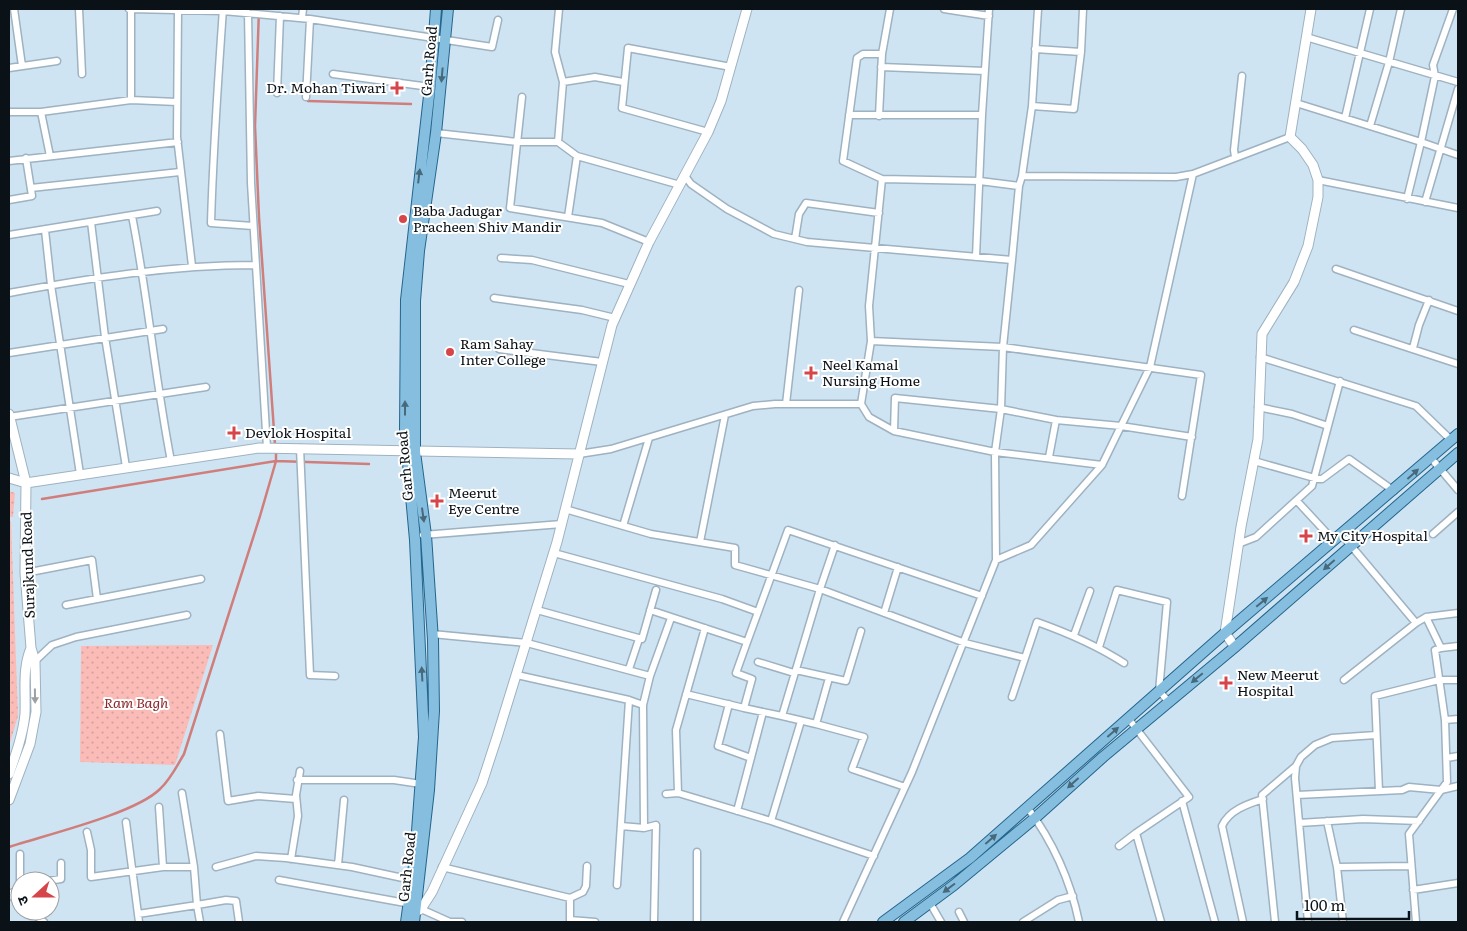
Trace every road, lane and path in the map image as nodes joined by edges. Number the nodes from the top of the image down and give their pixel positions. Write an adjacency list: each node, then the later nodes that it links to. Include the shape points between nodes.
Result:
1 (14, 9): 35 (street)
2 (79, 9): 40 (street)
3 (130, 9): 4 (street); 52 (street)
4 (178, 9): 18 (street); 53 (street)
5 (303, 9): 23 (street)
6 (436, 9): 19 (main road); 27 (main road, Garh Road)
7 (559, 9): 44 (street, via 555,52)
8 (747, 9): 36 (street)
9 (890, 9): 32 (street)
10 (944, 9): 22 (street)
11 (989, 9): 22 (street)
12 (1038, 9): 29 (street)
13 (1084, 9): 30 (street)
14 (1311, 9): 26 (street)
15 (1370, 9): 31 (street)
16 (1401, 9): 34 (street)
17 (1453, 9): 42 (street, via 1433,65)
18 (223, 10): 20 (street); 97 (street, via 211,224)
19 (447, 10): 28 (main road, Garh Road)
20 (251, 13): 21 (street); 97 (street)
21 (280, 16): 23 (street); 49 (street)
22 (989, 16): 39 (street)
23 (302, 18): 24 (street)
24 (310, 19): 27 (street); 50 (street)
25 (498, 20): 28 (street, via 492,47)
26 (1306, 37): 31 (street); 54 (street)
27 (434, 39): 28 (street); 47 (main road, Garh Road)
28 (445, 41): 64 (main road, Garh Road, one-way to 64)
29 (1035, 49): 30 (street); 55 (street)
30 (1081, 52): 55 (street, via 1074,109)
31 (1361, 53): 34 (street); 61 (street)
32 (882, 54): 37 (street); 58 (street, via 863,54 857,58)
33 (57, 61): 35 (street)
34 (1389, 62): 42 (street); 62 (street)
35 (22, 66): 38 (street)
36 (731, 67): 45 (street, via 628,48); 65 (street, via 722,101)
37 (881, 67): 39 (street); 59 (street)
38 (9, 68)
39 (985, 71): 60 (street)
40 (82, 74)
41 (333, 74): 47 (street)
42 (1434, 75): 46 (street); 70 (street)
43 (1242, 76): 75 (street)
44 (563, 82): 45 (street, via 595,77); 69 (street)
45 (624, 82): 65 (street, via 622,108)
46 (1458, 82)
47 (430, 87): 63 (main road, Garh Road)
48 (1458, 88): 71 (street)
49 (277, 92)
50 (306, 97)
51 (522, 97): 68 (street)
52 (131, 100): 53 (street); 57 (street)
53 (177, 102): 67 (street)
54 (1296, 103): 61 (street); 66 (street)
55 (1032, 106): 81 (street)
56 (9, 112): 57 (street)
57 (41, 112): 73 (street)
58 (849, 115): 59 (street); 82 (street, via 843,161)
59 (879, 116): 60 (street)
60 (982, 116): 84 (street)
61 (1345, 118): 62 (street)
62 (1370, 126): 70 (street)
63 (425, 131): 64 (main road); 116 (main road, Garh Road, one-way to 63)
64 (436, 132): 68 (street); 116 (main road, Garh Road)
65 (708, 132): 80 (street)
66 (1290, 137): 75 (street); 83 (street, via 1313,165)
67 (178, 142): 73 (street); 78 (street)
68 (518, 142): 69 (street); 95 (street, via 510,208)
69 (558, 142): 74 (street)
70 (1420, 142): 71 (street); 88 (street)
71 (1441, 150): 72 (street); 90 (street)
72 (1458, 155)
73 (50, 156): 76 (street)
74 (577, 156): 85 (street); 95 (street)
75 (1235, 157): 79 (street)
76 (26, 158): 77 (street); 87 (street)
77 (9, 161)
78 (180, 172): 87 (street); 107 (street)
79 (1193, 174): 81 (street, via 1176,177); 133 (street)
80 (685, 176): 85 (street); 100 (street, via 726,209 774,234)
81 (1022, 176): 86 (street)
82 (882, 179): 84 (street); 93 (street)
83 (1318, 180): 88 (street); 130 (street, via 1318,197 1308,246 1294,282 1262,334)
84 (980, 181): 86 (street); 104 (street)
85 (680, 185): 101 (street)
86 (1019, 186): 105 (street)
87 (31, 188): 89 (street, via 32,196)
88 (1407, 199): 90 (street)
89 (9, 200)
90 (1426, 202): 91 (street)
91 (1458, 208)
92 (157, 211): 94 (street)
93 (879, 213): 100 (street, via 806,203 799,214); 102 (street)
94 (132, 216): 96 (street); 109 (street)
95 (568, 217): 101 (street, via 602,223)
96 (91, 222): 98 (street); 110 (street)
97 (253, 226): 106 (street)
98 (45, 230): 99 (street); 112 (street)
99 (9, 235)
100 (795, 239): 102 (street)
101 (649, 242): 111 (street)
102 (876, 248): 104 (street); 124 (street, via 868,306)
103 (501, 258): 111 (street, via 532,260)
104 (976, 258): 105 (street)
105 (1012, 260): 126 (street)
106 (255, 265): 107 (street); 152 (street)
107 (192, 266): 109 (street)
108 (1336, 269): 117 (street)
109 (143, 271): 110 (street); 122 (street)
110 (99, 278): 112 (street); 123 (street)
111 (629, 284): 119 (street)
112 (51, 285): 114 (street); 125 (street)
113 (799, 290): 138 (street)
114 (9, 293)
115 (494, 298): 119 (street, via 582,310)
116 (410, 300): 154 (main road, Garh Road)
117 (1429, 300): 118 (street); 127 (street)
118 (1458, 311)
119 (615, 318): 131 (street)
120 (163, 329): 122 (street)
121 (1354, 330): 127 (street)
122 (149, 331): 123 (street); 136 (street)
123 (105, 337): 125 (street); 137 (street)
124 (871, 341): 126 (street); 139 (street)
125 (61, 344): 129 (street); 141 (street)
126 (1003, 347): 133 (street); 142 (street)
127 (1413, 348): 132 (street)
128 (499, 349): 131 (street)
129 (9, 353)
130 (1260, 357): 134 (street); 140 (street)
131 (602, 362): 157 (street)
132 (1458, 364)
133 (1150, 367): 146 (street); 149 (street, via 1201,375)
134 (1340, 381): 147 (street); 150 (street, via 1416,406)
135 (206, 387): 136 (street)
136 (158, 394): 137 (street); 160 (street)
137 (117, 401): 141 (street); 163 (street)
138 (786, 404): 139 (street); 144 (street, via 753,406)
139 (862, 404): 148 (street, via 869,416)
140 (1258, 407): 147 (street); 161 (street)
141 (72, 408): 143 (street); 165 (street)
142 (1001, 409): 145 (street); 148 (street, via 895,398); 155 (street)
143 (9, 415): 168 (street, Surajkund Road)
144 (725, 415): 151 (street); 181 (street)
145 (1056, 420): 146 (street); 158 (street)
146 (1121, 426): 149 (street); 162 (street)
147 (1328, 426): 167 (street)
148 (894, 431): 155 (street)
149 (1192, 437): 171 (street)
150 (1455, 437): 159 (main road)
151 (649, 438): 157 (street); 176 (street)
152 (267, 448): 153 (street); 160 (street)
153 (300, 448): 154 (street); 228 (street, via 310,675)
154 (411, 452): 157 (street); 178 (main road, Garh Road, one-way to 178); 179 (main road, Garh Road)
155 (995, 452): 158 (street); 186 (street)
156 (1458, 453): 164 (main road)
157 (579, 454): 173 (street)
158 (1049, 457): 162 (street)
159 (1431, 458): 164 (street); 170 (main road, one-way to 159)
160 (171, 461): 163 (street)
161 (1254, 461): 167 (street); 182 (street)
162 (1102, 465): 186 (street, via 1031,545)
163 (126, 467): 165 (street)
164 (1439, 469): 169 (street); 184 (main road)
165 (80, 474): 168 (street)
166 (9, 478): 168 (street)
167 (1314, 479): 170 (street, via 1322,479 1349,459); 172 (street, via 1312,486)
168 (26, 483): 188 (street, Surajkund Road)
169 (1458, 490)
170 (1394, 491): 180 (main road)
171 (1182, 496)
172 (1296, 501): 180 (street); 182 (street, via 1256,537)
173 (565, 509): 175 (street); 176 (street)
174 (1458, 512): 177 (street)
175 (562, 524): 178 (street); 185 (street)
176 (623, 526): 181 (street)
177 (1433, 534)
178 (426, 535): 179 (street); 209 (main road, Garh Road)
179 (414, 536): 237 (main road, Garh Road, one-way to 179)
180 (1338, 538): 184 (street); 208 (main road, one-way to 180)
181 (700, 542): 189 (street, via 735,548 734,566)
182 (1238, 544): 208 (street)
183 (834, 546): 187 (street); 189 (street, via 788,530); 191 (street)
184 (1351, 546): 205 (street); 217 (main road, one-way to 217)
185 (554, 553): 197 (street); 199 (street)
186 (996, 560): 194 (street)
187 (898, 567): 194 (street); 200 (street)
188 (25, 573): 195 (street, via 92,560); 218 (street, Surajkund Road)
189 (771, 576): 191 (street); 199 (street)
190 (201, 579): 195 (street)
191 (820, 589): 200 (street); 226 (street)
192 (656, 590): 198 (street)
193 (1090, 591): 210 (street)
194 (982, 596): 214 (street)
195 (97, 599): 196 (street)
196 (66, 605)
197 (537, 610): 211 (street); 213 (street)
198 (650, 610): 204 (street); 211 (street)
199 (758, 612): 212 (street)
200 (884, 613): 214 (street)
201 (1458, 613): 203 (street)
202 (187, 614): 221 (street, via 76,637 52,645)
203 (1426, 617): 205 (street); 219 (street)
204 (671, 618): 206 (street); 229 (street)
205 (1416, 623): 231 (street)
206 (705, 628): 212 (street); 235 (street)
207 (861, 631): 230 (street, via 846,681)
208 (1225, 633): 217 (street); 234 (main road)
209 (432, 634): 213 (street); 237 (main road, Garh Road)
210 (1074, 635): 216 (street); 220 (street, via 1037,622)
211 (642, 640): 225 (street, via 639,639)
212 (747, 642): 242 (street, via 736,672 752,679)
213 (527, 643): 225 (street); 227 (street)
214 (965, 643): 220 (street); 264 (street)
215 (1458, 646): 219 (street)
216 (1099, 647): 224 (street); 234 (street, via 1117,590 1167,602)
217 (1235, 647): 239 (main road, one-way to 239)
218 (31, 648): 221 (street, Surajkund Road); 222 (street)
219 (1441, 648): 232 (street, via 1435,650)
220 (1025, 658): 236 (street)
221 (35, 661): 222 (street); 261 (street, Surajkund Road, one-way to 261, via 34,732)
222 (25, 662): 259 (street, via 25,714)
223 (758, 662): 226 (street, via 794,674)
224 (1124, 663)
225 (629, 669): 229 (street)
226 (796, 670): 230 (street); 244 (street)
227 (517, 674): 238 (street); 302 (street, via 482,782)
228 (335, 676)
229 (650, 676): 241 (street)
230 (829, 678): 249 (street)
231 (1344, 680)
232 (1439, 680): 233 (street); 247 (street); 253 (street, via 1375,696)
233 (1458, 680)
234 (1159, 691): 239 (street); 245 (main road)
235 (686, 694): 240 (street); 268 (street, via 676,730)
236 (1012, 696)
237 (428, 697): 252 (main road, Garh Road)
238 (629, 700): 241 (street); 286 (street)
239 (1169, 702): 250 (main road)
240 (729, 704): 242 (street); 255 (street, via 718,746)
241 (643, 705): 287 (street)
242 (744, 708): 243 (street)
243 (763, 712): 244 (street); 255 (street)
244 (782, 716): 248 (street)
245 (1128, 718): 250 (street); 277 (main road, one-way to 245)
246 (1458, 719): 247 (street)
247 (1445, 720): 256 (street)
248 (801, 721): 249 (street); 281 (street)
249 (816, 724): 264 (street, via 864,737 852,769)
250 (1138, 729): 275 (street, via 1188,797); 280 (main road, one-way to 280)
251 (220, 734): 271 (street, via 228,801 258,796)
252 (428, 734): 262 (main road, Garh Road); 278 (main road, Garh Road)
253 (1376, 735): 257 (street, via 1332,738 1315,745); 266 (street)
254 (1458, 756): 256 (street)
255 (751, 758): 279 (street)
256 (1446, 758): 265 (street, via 1447,782)
257 (1296, 766): 270 (street); 272 (street, via 1262,795)
258 (300, 771): 260 (street)
259 (9, 774)
260 (297, 780): 262 (street, via 394,780); 271 (street)
261 (12, 784): 273 (street, Surajkund Road)
262 (421, 784): 278 (main road, Garh Road)
263 (1458, 786): 265 (street)
264 (905, 787): 293 (street)
265 (1442, 790): 266 (street, via 1409,787); 283 (street)
266 (1379, 791): 270 (street)
267 (182, 793): 300 (street)
268 (678, 793): 269 (street); 279 (street)
269 (666, 794)
270 (1297, 794): 285 (street)
271 (296, 799): 294 (street, via 298,816)
272 (1263, 799): 337 (street, via 1245,805 1226,818 1222,826); 338 (street)
273 (9, 800)
274 (344, 800): 296 (street)
275 (1182, 801): 289 (street); 336 (street)
276 (159, 807): 299 (street)
277 (1027, 807): 280 (street); 314 (main road, one-way to 277, via 970,858)
278 (423, 808): 308 (main road, Garh Road); 318 (main road, Garh Road)
279 (737, 811): 281 (street)
280 (1035, 818): 312 (street, via 1061,860); 316 (main road, one-way to 316)
281 (771, 821): 293 (street)
282 (1328, 821): 283 (street); 285 (street); 303 (street)
283 (1419, 821): 298 (street, via 1409,834)
284 (126, 822): 305 (street)
285 (1299, 823): 339 (street)
286 (621, 826): 287 (street); 310 (street)
287 (644, 828): 326 (street, via 656,825)
288 (87, 832): 305 (street, via 91,877)
289 (1136, 833): 290 (street); 335 (street)
290 (1119, 846)
291 (697, 852): 327 (street)
292 (20, 854): 304 (street)
293 (874, 856): 328 (street)
294 (291, 859): 296 (street); 301 (street, via 256,856)
295 (61, 863): 306 (street)
296 (338, 865): 308 (street)
297 (587, 866): 313 (street, via 583,892)
298 (1411, 866): 303 (street); 311 (street)
299 (163, 867): 300 (street); 305 (street)
300 (194, 867): 315 (street)
301 (216, 867)
302 (442, 867): 313 (street); 318 (street, via 432,892)
303 (1337, 867): 340 (street)
304 (20, 871)
305 (132, 871): 319 (street)
306 (60, 879)
307 (279, 880): 318 (street)
308 (412, 880): 318 (main road, Garh Road)
309 (1458, 883): 311 (street)
310 (617, 885)
311 (1413, 890): 341 (street)
312 (1074, 896): 333 (street, via 1058,900); 334 (street)
313 (570, 898): 320 (street)
314 (915, 899): 316 (main road); 329 (main road)
315 (197, 905): 319 (street); 322 (street); 323 (street, via 226,900 236,902)
316 (926, 906): 330 (main road); 331 (street)
317 (959, 912): 332 (street)
318 (413, 913): 324 (street)
319 (138, 914): 321 (street)
320 (570, 921): 325 (street)
321 (139, 922)
322 (200, 922)
323 (239, 922)
324 (462, 922)
325 (595, 922)
326 (654, 922)
327 (697, 922)
328 (843, 922)
329 (883, 922)
330 (904, 922)
331 (941, 922)
332 (964, 922)
333 (1023, 922)
334 (1079, 922)
335 (1161, 922)
336 (1215, 922)
337 (1243, 922)
338 (1275, 922)
339 (1308, 922)
340 (1343, 922)
341 (1416, 922)

